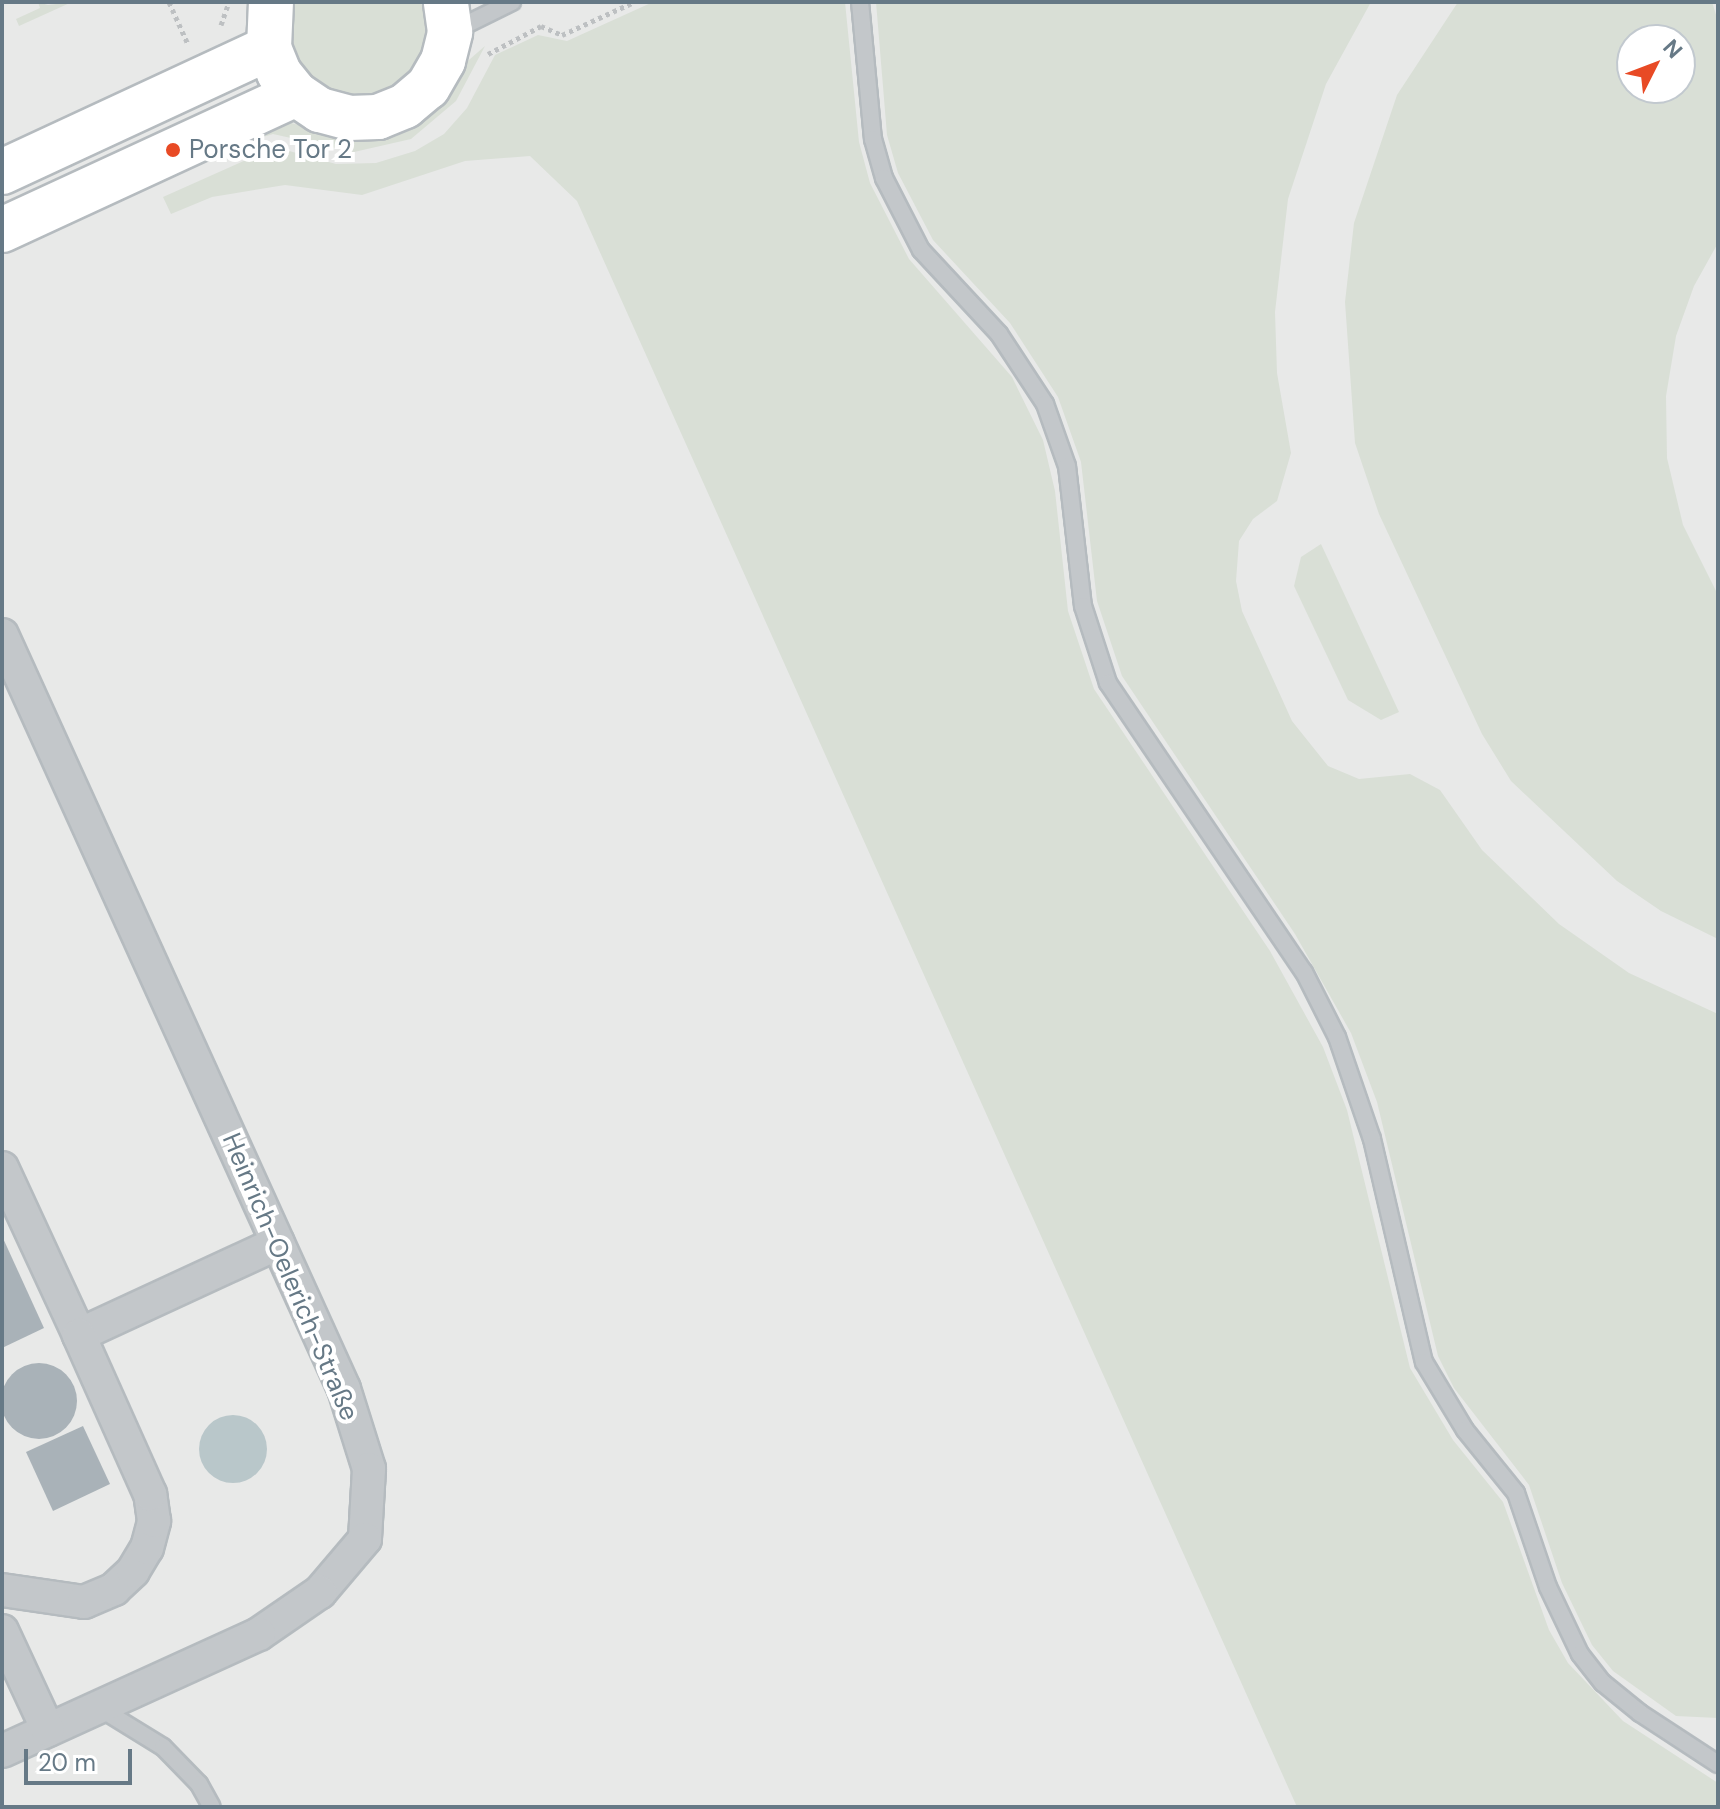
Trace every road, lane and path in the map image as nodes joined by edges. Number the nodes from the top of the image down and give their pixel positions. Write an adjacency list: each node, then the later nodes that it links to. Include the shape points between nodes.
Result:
1 (169, 2): 7 (path)
2 (271, 2): 6 (street)
3 (512, 2): 5 (lane)
4 (860, 2): 20 (lane, via 873,139 884,178 921,250 999,334 1045,404 1067,466 1083,606 1108,683 1297,962 1337,1037 1372,1139 1424,1362 1465,1430 1516,1493 1558,1611 1580,1654 1603,1683)
5 (448, 17): 8 (street, via 443,61 428,87 405,106 378,117 349,118 320,110)
6 (269, 48): 8 (street, via 279,73); 9 (street)
7 (191, 52)
8 (296, 94): 10 (street)
9 (2, 172)
10 (2, 230)
11 (2, 635): 13 (street, Heinrich-Oelerich-Straße)
12 (2, 1168): 14 (street)
13 (278, 1243): 14 (street); 17 (street, Heinrich-Oelerich-Straße, via 344,1389 369,1469 365,1539 320,1592 259,1634)
14 (79, 1335): 15 (street, via 150,1494 154,1521 147,1548 114,1589 84,1602)
15 (2, 1590)
16 (2, 1631): 18 (street)
17 (97, 1707): 18 (street, Heinrich-Oelerich-Straße); 21 (lane, via 163,1747 199,1784)
18 (48, 1730): 19 (street, Heinrich-Oelerich-Straße)
19 (2, 1751)
20 (1718, 1764)
21 (212, 1807)

